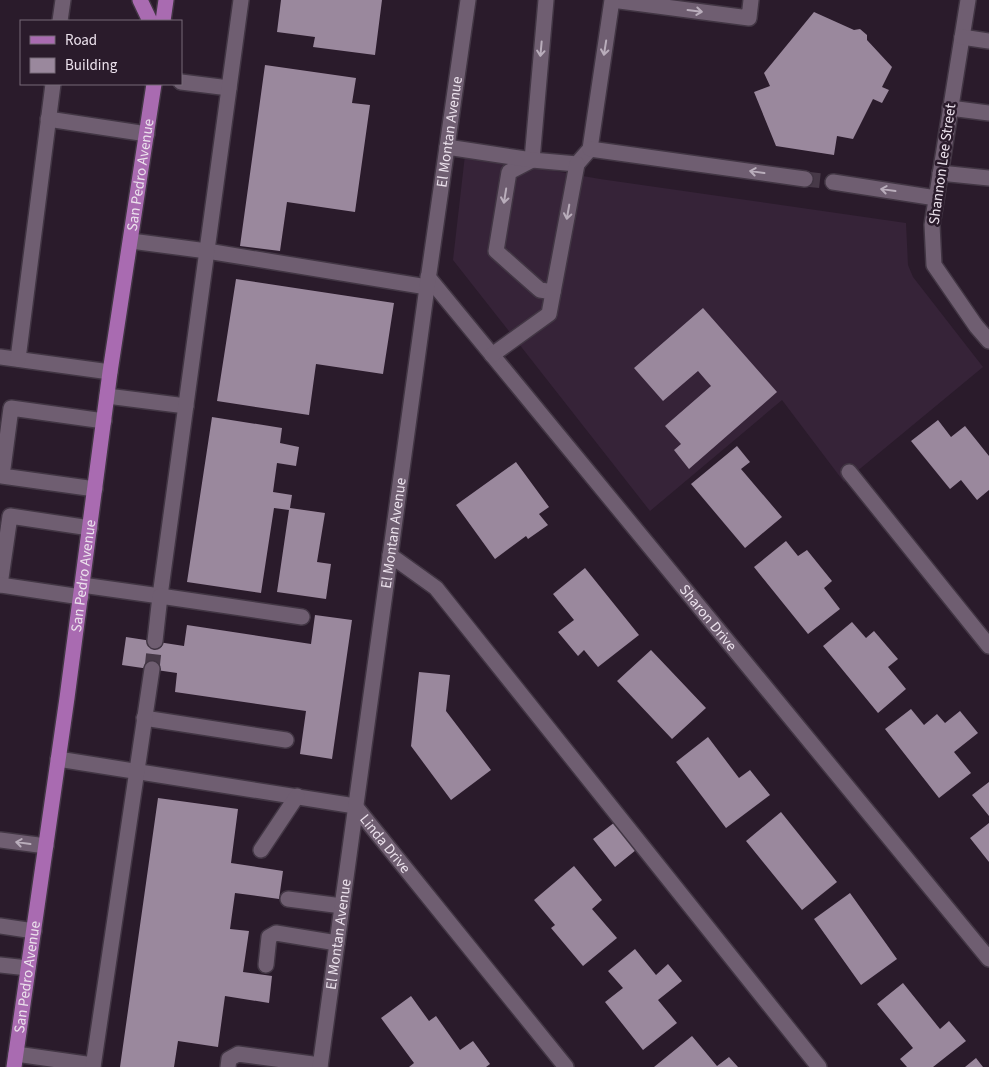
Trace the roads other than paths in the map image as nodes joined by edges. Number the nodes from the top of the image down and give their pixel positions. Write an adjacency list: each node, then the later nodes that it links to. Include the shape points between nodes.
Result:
1 (63, 0): 10 (street)
2 (140, 0): 11 (main road)
3 (166, 0): 12 (main road)
4 (241, 0): 18 (street)
5 (468, 0): 23 (street, El Montan Avenue)
6 (546, 0): 25 (street, one-way to 25)
7 (612, 0): 8 (street, one-way to 8, via 749,18); 24 (street, one-way to 24)
8 (751, 0)
9 (968, 0): 13 (street, Shannon Lee Street)
10 (60, 20)
11 (150, 20)
12 (163, 20)
13 (962, 37): 14 (street); 19 (street, Shannon Lee Street)
14 (989, 41)
15 (182, 82): 18 (street)
16 (53, 85): 21 (street)
17 (154, 85): 22 (main road, San Pedro Avenue)
18 (229, 88): 33 (street)
19 (950, 108): 20 (street); 27 (street, Shannon Lee Street)
20 (989, 112)
21 (48, 119): 22 (street); 39 (street)
22 (147, 134): 32 (main road, San Pedro Avenue)
23 (447, 147): 25 (street); 34 (street, El Montan Avenue)
24 (590, 149): 26 (street); 29 (street, one-way to 24)
25 (532, 160): 26 (street); 35 (street, one-way to 35, via 509,172 496,251 540,290)
26 (577, 164): 35 (street, one-way to 35)
27 (940, 173): 28 (street); 31 (street, Shannon Lee Street)
28 (989, 178)
29 (805, 179)
30 (833, 182): 31 (street, one-way to 30)
31 (936, 198): 36 (street, Shannon Lee Street, via 932,225 934,265)
32 (130, 241): 33 (street); 40 (main road, San Pedro Avenue)
33 (207, 251): 34 (street); 42 (street)
34 (428, 282): 37 (street, Sharon Drive); 48 (street, El Montan Avenue)
35 (553, 292): 37 (street, via 549,314)
36 (989, 342)
37 (492, 355): 70 (street, Sharon Drive)
38 (0, 357): 39 (street)
39 (18, 359): 40 (street)
40 (110, 372): 41 (main road, San Pedro Avenue)
41 (108, 396): 42 (street); 43 (main road, San Pedro Avenue)
42 (186, 406): 51 (street)
43 (104, 421): 45 (main road, San Pedro Avenue); 45 (street, via 11,408 2,476)
44 (848, 472): 54 (street)
45 (95, 489): 47 (main road, San Pedro Avenue)
46 (5, 516): 47 (street); 49 (street)
47 (90, 528): 50 (main road, San Pedro Avenue)
48 (390, 555): 61 (street, El Montan Avenue); 79 (street, via 436,588)
49 (0, 585): 50 (street)
50 (81, 591): 51 (street); 58 (main road, San Pedro Avenue)
51 (160, 596): 52 (street); 53 (street)
52 (302, 617)
53 (155, 641)
54 (989, 646)
55 (152, 669): 56 (street)
56 (144, 718): 57 (street); 59 (street)
57 (286, 740)
58 (58, 758): 59 (street, Linda Drive); 63 (main road, San Pedro Avenue)
59 (137, 771): 60 (street, Linda Drive); 75 (street)
60 (297, 796): 61 (street, Linda Drive); 64 (street)
61 (355, 806): 66 (street, El Montan Avenue); 78 (street, Linda Drive)
62 (0, 840): 63 (street, one-way to 62)
63 (46, 846): 68 (main road, San Pedro Avenue)
64 (261, 850)
65 (288, 899): 66 (street)
66 (342, 906): 69 (street, El Montan Avenue)
67 (0, 926): 68 (street)
68 (34, 930): 73 (main road, San Pedro Avenue)
69 (337, 943): 72 (street, via 276,934 270,937); 76 (street, El Montan Avenue)
70 (989, 959)
71 (0, 965): 73 (street)
72 (266, 965)
73 (28, 968): 74 (main road, San Pedro Avenue)
74 (15, 1060): 75 (street)
75 (93, 1066)
76 (320, 1066): 77 (street, via 238,1054 229,1059)
77 (228, 1067)
78 (566, 1067)
79 (819, 1067)

